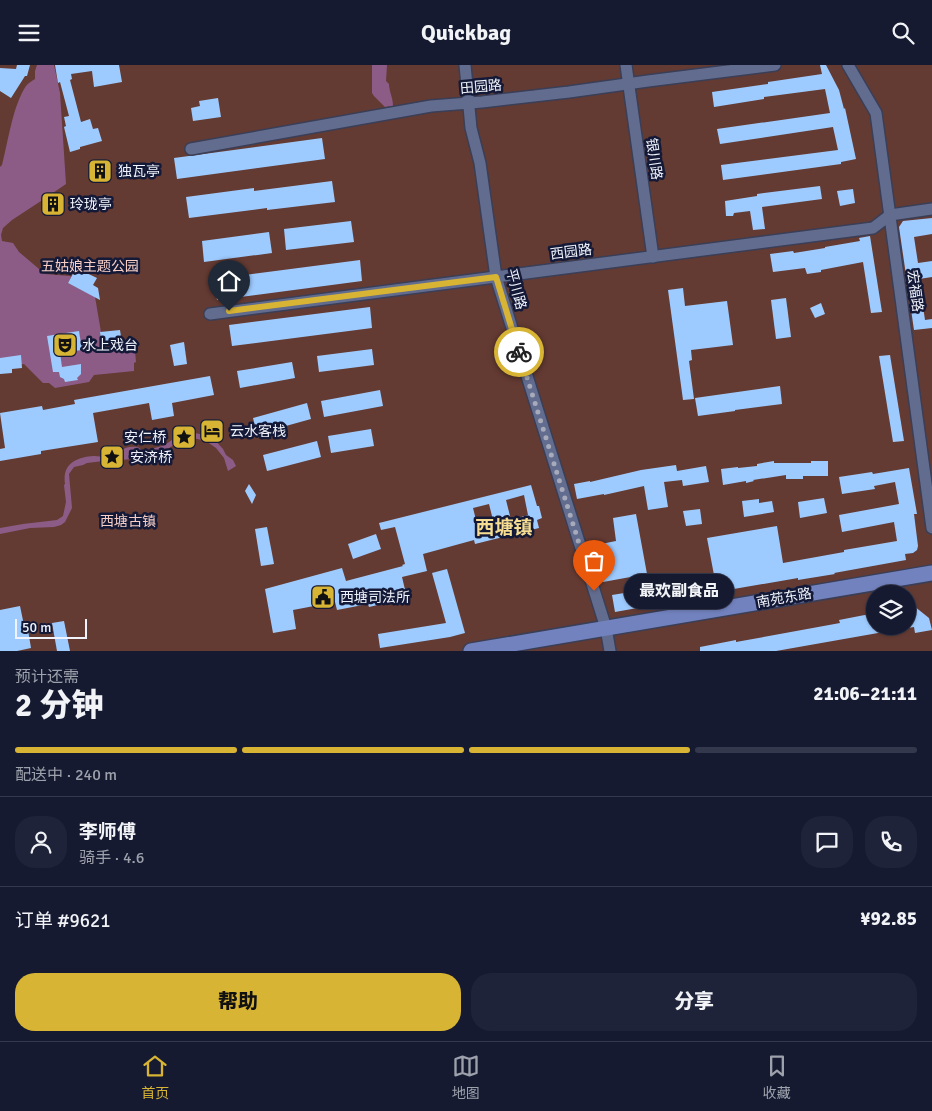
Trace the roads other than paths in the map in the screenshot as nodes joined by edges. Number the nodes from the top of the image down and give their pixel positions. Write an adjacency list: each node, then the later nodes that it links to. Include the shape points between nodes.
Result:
1 (466, 65): 6 (street, 平川路)
2 (626, 65): 5 (street, 银川路)
3 (775, 65): 5 (street, 田园路)
4 (848, 65): 9 (street, 宏福路, via 876,113)
5 (629, 84): 6 (street, 田园路); 10 (street, 银川路)
6 (469, 103): 7 (street, 田园路, via 431,106); 11 (street, 平川路)
7 (191, 149)
8 (932, 209): 9 (street, 西园路)
9 (890, 215): 10 (street, 西园路, via 873,228); 13 (street, 宏福路)
10 (653, 257): 11 (street, 西园路)
11 (496, 277): 12 (street, 西园路); 16 (street, 平川路)
12 (210, 314)
13 (932, 528)
14 (932, 573): 16 (main road, 南苑东路)
15 (932, 583): 16 (main road, 南苑东路)
16 (608, 639): 17 (main road); 18 (main road)
17 (471, 651)
18 (517, 651)

